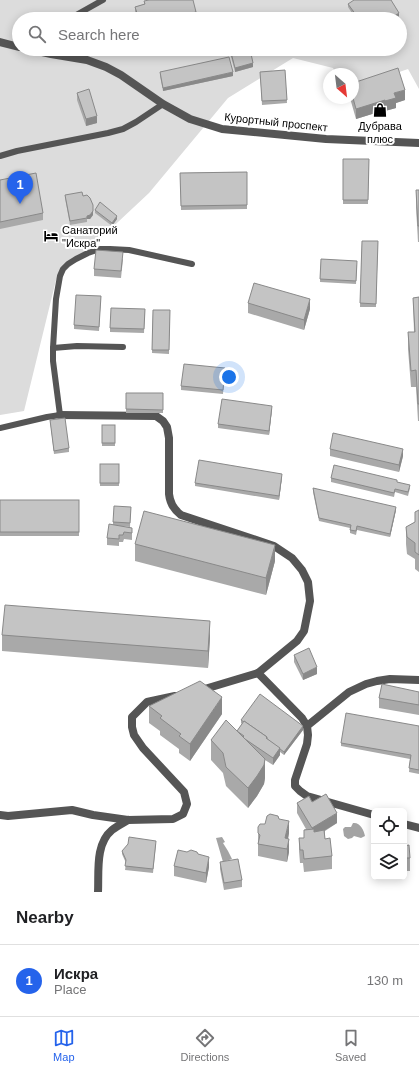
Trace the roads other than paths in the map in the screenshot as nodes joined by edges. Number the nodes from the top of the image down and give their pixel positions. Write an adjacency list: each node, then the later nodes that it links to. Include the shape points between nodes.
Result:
1 (103, 0): 2 (lane)
2 (82, 12)
3 (0, 42): 4 (street)
4 (12, 45)
5 (63, 56): 6 (street, Курортный проспект, via 87,60 106,67)
6 (163, 104): 7 (street, Курортный проспект, via 190,119 222,129 326,139); 8 (lane, via 136,122 108,134 17,150)
7 (419, 143)
8 (0, 156)
9 (192, 264): 11 (lane, via 129,250 110,249 100,249 76,259 68,264 60,276)
10 (123, 347): 11 (lane)
11 (53, 348): 12 (lane)
12 (60, 415): 13 (lane); 14 (street, via 156,416 167,427 170,438 169,494 176,511 181,515 274,546 292,558 302,570 308,582 310,601 304,631 297,641)
13 (0, 428)
14 (258, 673): 16 (street); 19 (street, via 147,702 132,717 134,735 184,792 187,804 183,814 173,818)
15 (419, 680): 16 (street, via 390,679 366,684 349,692)
16 (307, 726): 18 (street, via 307,744 295,780 296,786 307,796)
17 (0, 815): 19 (street, via 72,810)
18 (371, 815)
19 (128, 820): 22 (street, via 112,829 104,839 100,850)
20 (407, 825): 21 (street)
21 (419, 828)
22 (98, 892)

